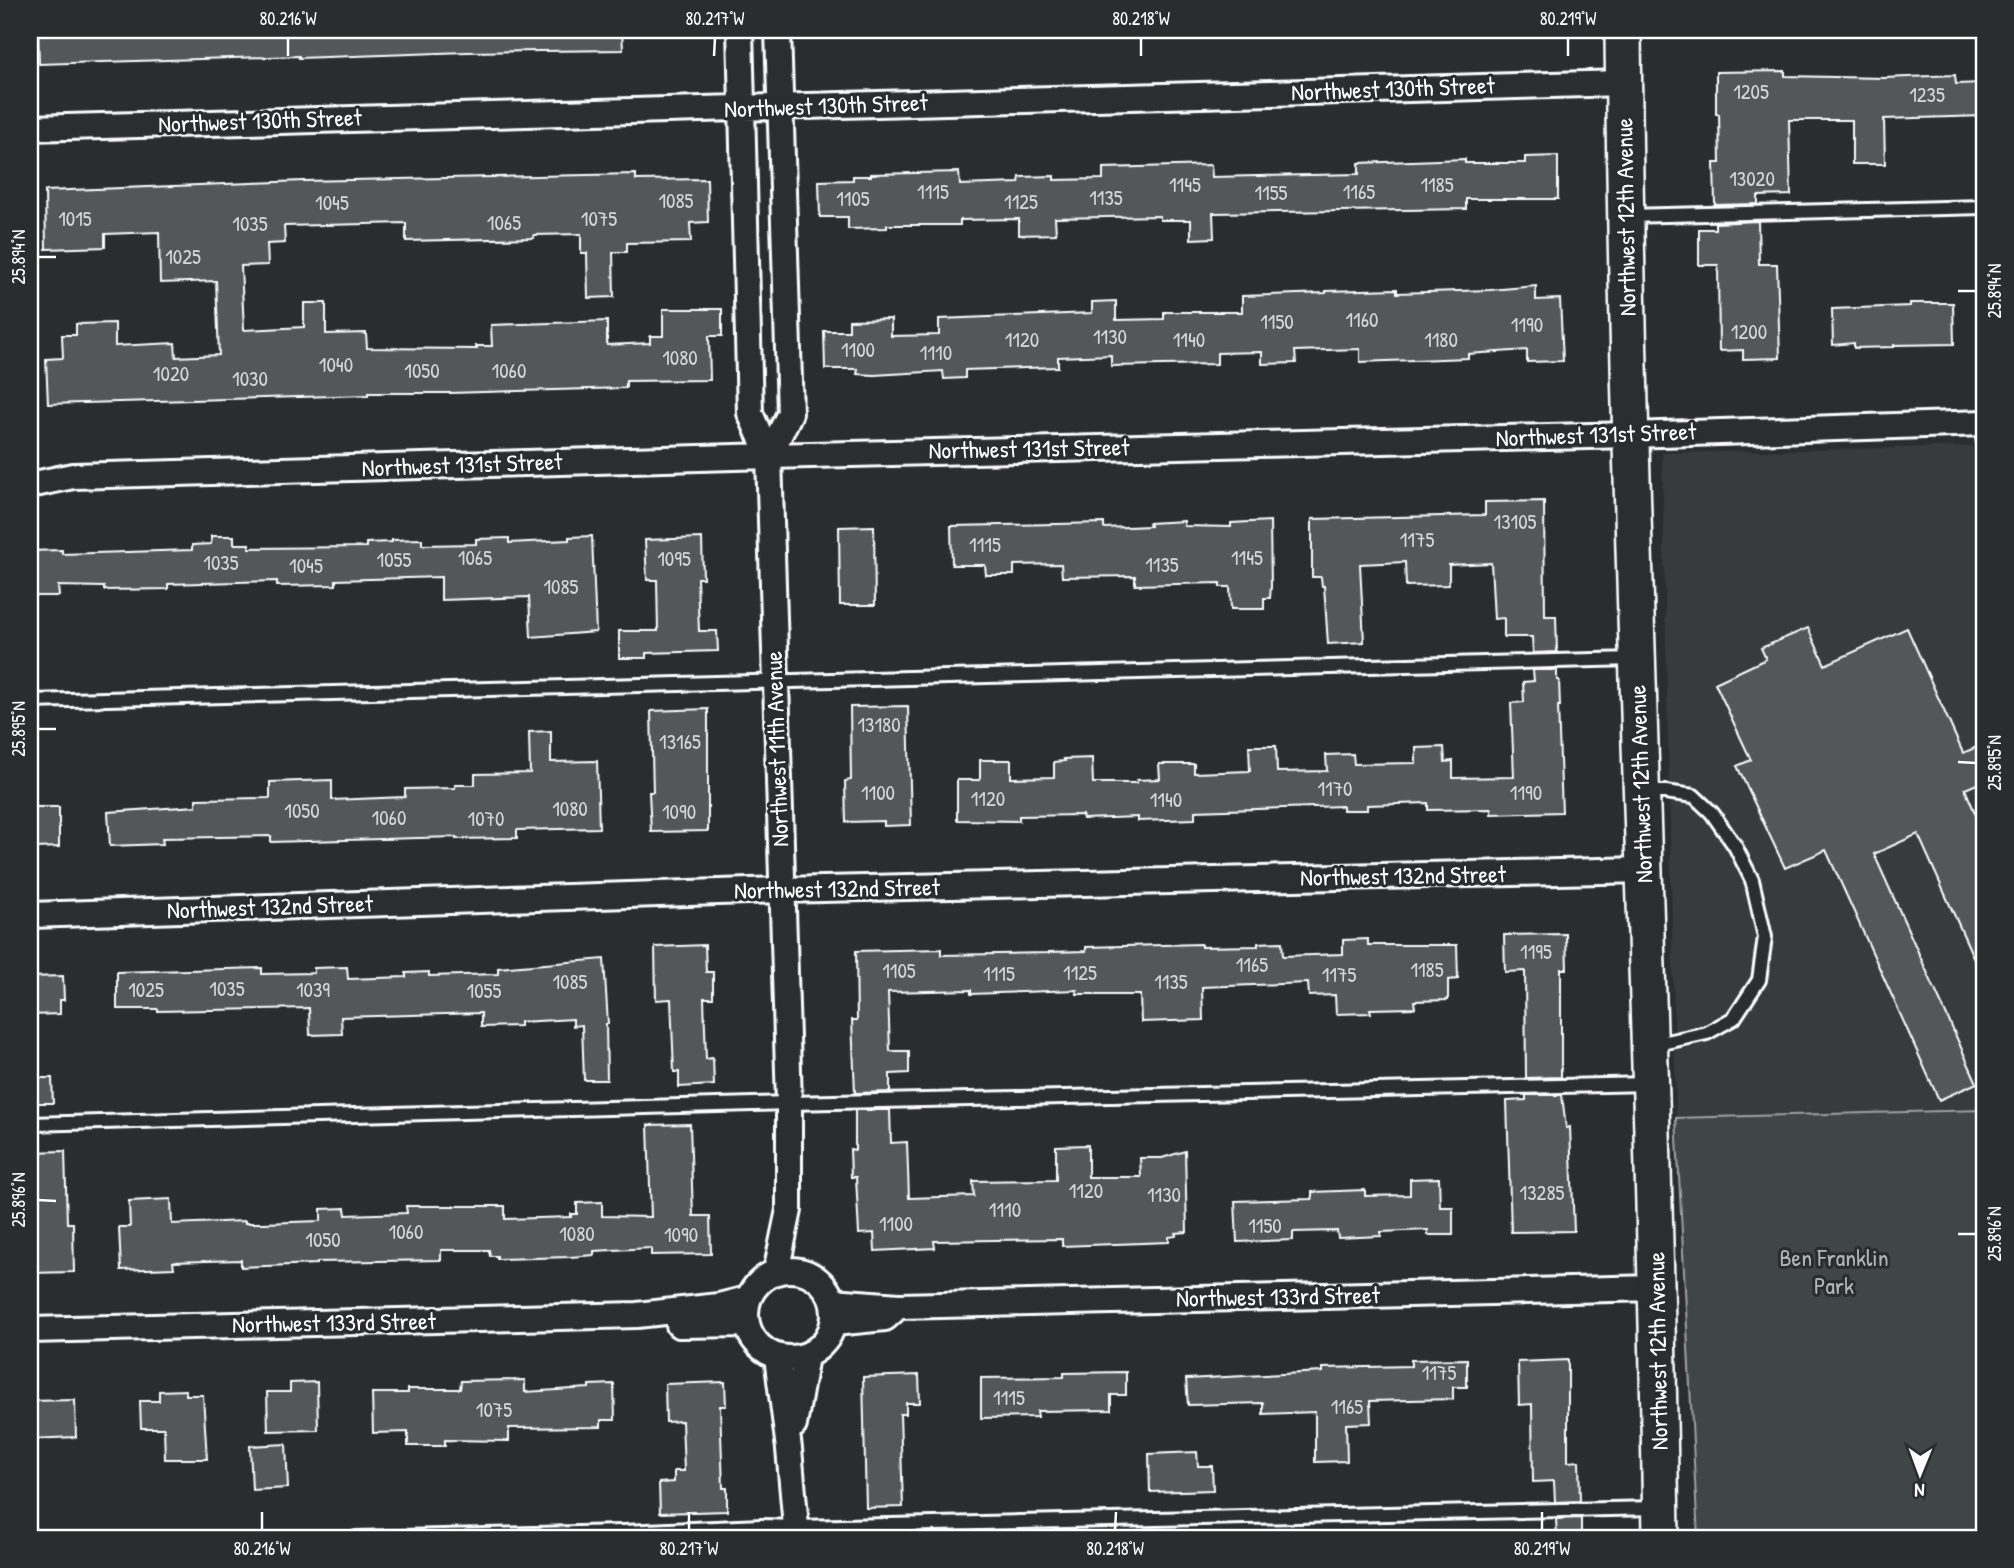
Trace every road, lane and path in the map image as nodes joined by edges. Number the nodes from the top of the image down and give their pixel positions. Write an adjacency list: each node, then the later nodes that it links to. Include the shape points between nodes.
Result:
1 (740, 30): 5 (street, Northwest 11th Avenue)
2 (778, 30): 6 (street, Northwest 11th Avenue)
3 (1623, 30): 4 (street, Northwest 12th Avenue)
4 (1623, 83): 6 (street, Northwest 130th Street); 9 (street, Northwest 12th Avenue)
5 (742, 108): 6 (street, Northwest 130th Street); 7 (street, Northwest 130th Street); 12 (street, Northwest 11th Avenue, via 750,413)
6 (780, 108): 12 (street, Northwest 11th Avenue, via 790,413)
7 (30, 128)
8 (1984, 207): 9 (lane)
9 (1626, 216): 11 (street, Northwest 12th Avenue)
10 (1983, 430): 11 (street, Northwest 131st Street)
11 (1631, 435): 12 (street, Northwest 131st Street); 16 (street, Northwest 12th Avenue)
12 (769, 456): 14 (street, Northwest 131st Street); 17 (street, Northwest 11th Avenue)
13 (30, 470): 14 (street, Northwest 131st Street)
14 (73, 476): 15 (street, Northwest 131st Street)
15 (30, 485)
16 (1637, 659): 17 (lane); 19 (street, Northwest 12th Avenue)
17 (775, 680): 18 (lane); 21 (street, Northwest 11th Avenue)
18 (30, 701)
19 (1641, 792): 20 (street, Northwest 12th Avenue); 23 (lane, via 1694,796 1712,813 1752,880 1765,937 1759,979 1734,1018 1707,1033)
20 (1644, 870): 21 (street, Northwest 132nd Street); 23 (street, Northwest 12th Avenue)
21 (781, 890): 22 (street, Northwest 132nd Street); 25 (street, Northwest 11th Avenue)
22 (30, 915)
23 (1649, 1045): 24 (street, Northwest 12th Avenue)
24 (1650, 1084): 25 (lane); 30 (street, Northwest 12th Avenue)
25 (789, 1103): 26 (lane); 27 (street, Northwest 11th Avenue)
26 (30, 1124)
27 (789, 1210): 28 (street, Northwest 11th Avenue); 29 (street, Northwest 11th Avenue)
28 (776, 1272): 29 (street); 31 (street, via 754,1287)
29 (805, 1272): 32 (street, via 826,1288)
30 (1657, 1288): 32 (street, Northwest 133rd Street, via 899,1306 885,1318); 37 (street, Northwest 12th Avenue)
31 (747, 1311): 33 (street, Northwest 133rd Street, via 670,1325 638,1315); 35 (street, via 750,1335)
32 (833, 1312): 34 (street, via 828,1337)
33 (30, 1330)
34 (806, 1356): 35 (street); 36 (street)
35 (777, 1357): 36 (street)
36 (789, 1449): 38 (street)
37 (1661, 1523): 38 (lane)
38 (797, 1533): 39 (lane, via 761,1526)
39 (356, 1538)

